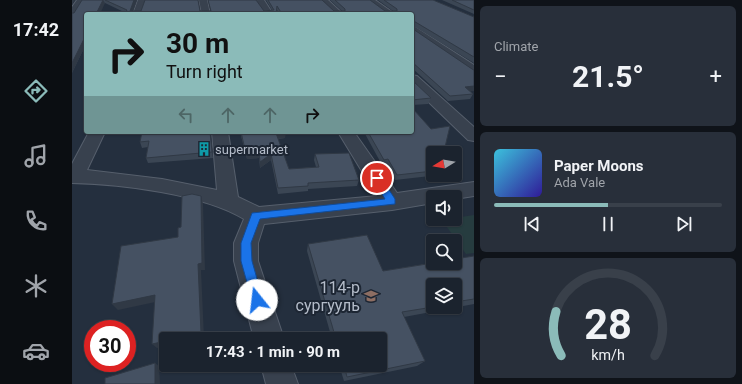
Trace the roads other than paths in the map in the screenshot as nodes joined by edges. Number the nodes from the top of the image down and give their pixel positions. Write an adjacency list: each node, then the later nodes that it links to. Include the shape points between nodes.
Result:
1 (81, 0): 12 (street)
2 (142, 0): 7 (street)
3 (203, 0): 8 (street)
4 (260, 0): 9 (street)
5 (323, 0): 10 (street)
6 (370, 0): 11 (street)
7 (138, 12)
8 (206, 12)
9 (268, 12)
10 (337, 12)
11 (388, 12)
12 (72, 14)
13 (414, 29): 14 (street)
14 (474, 70)
15 (414, 81): 19 (street)
16 (96, 134): 20 (street)
17 (220, 134): 22 (street)
18 (347, 134): 23 (street)
19 (474, 136)
20 (73, 176): 22 (street, via 101,177 174,188)
21 (474, 189): 23 (street)
22 (228, 202): 24 (street, via 243,207)
23 (392, 202): 24 (street)
24 (256, 216): 25 (street, via 246,243 246,261)
25 (267, 332)
26 (278, 372): 27 (street)
27 (282, 384)

